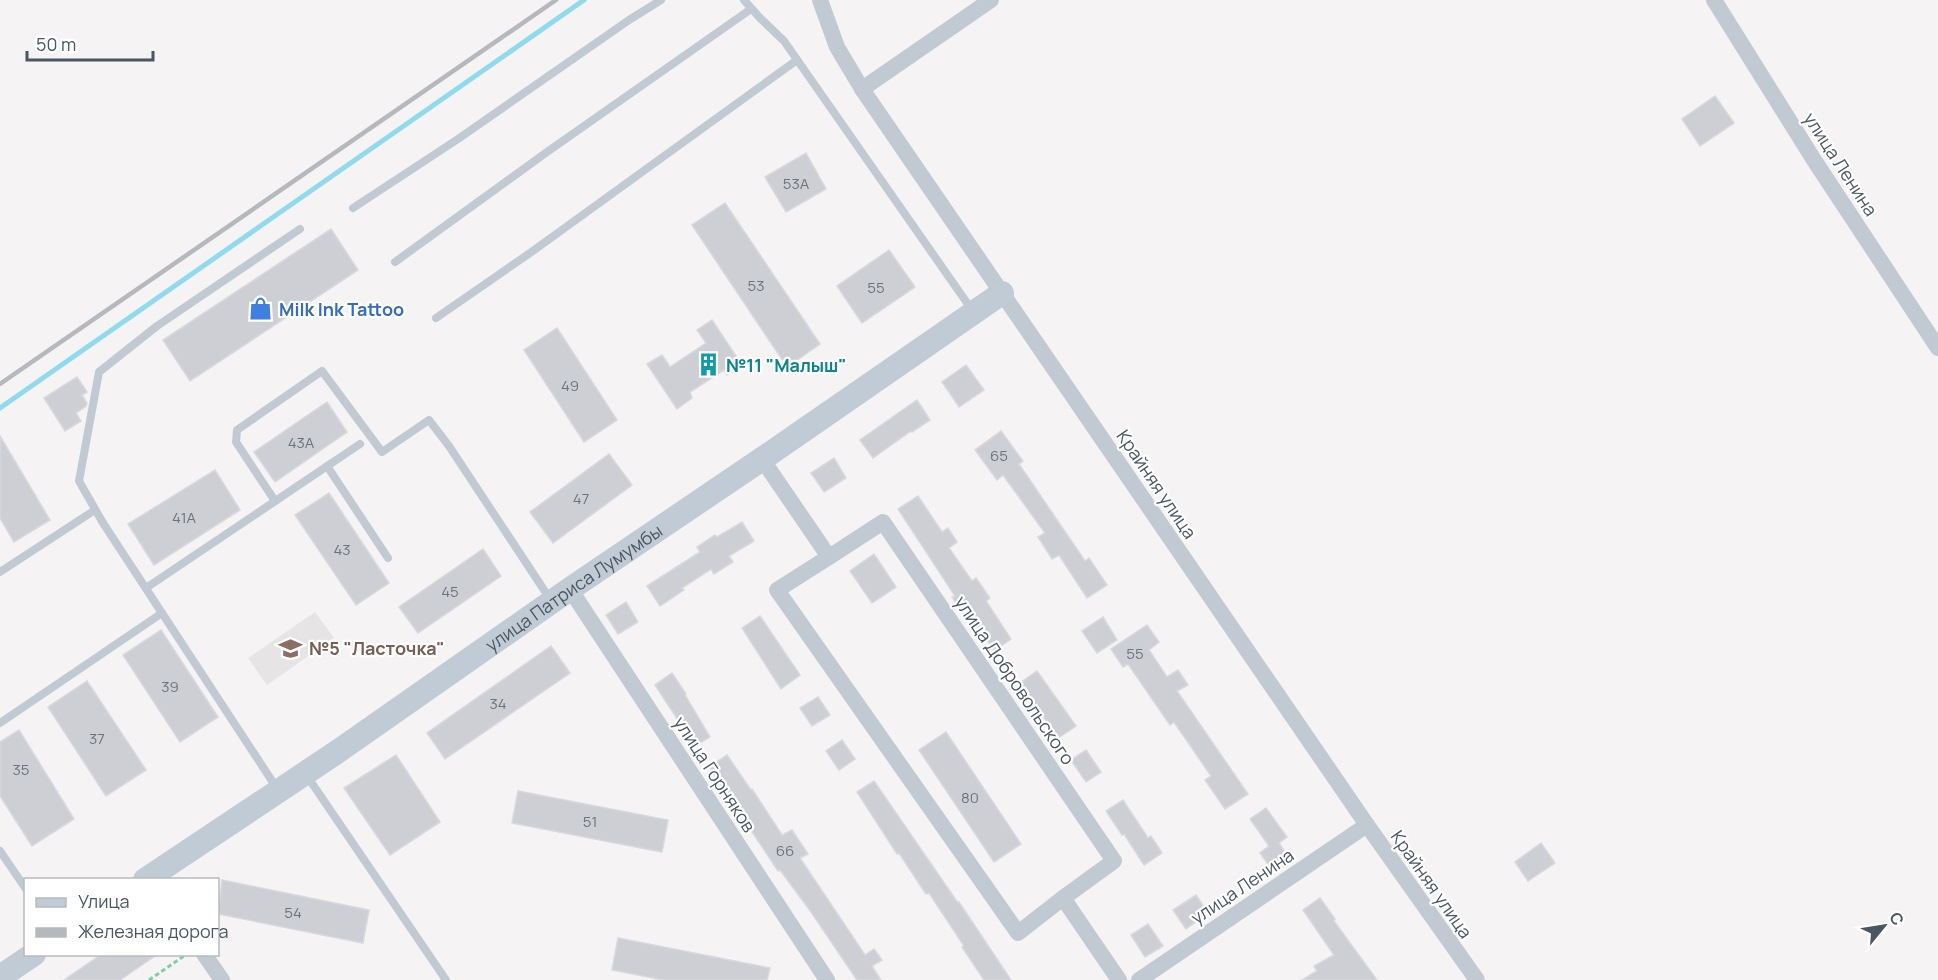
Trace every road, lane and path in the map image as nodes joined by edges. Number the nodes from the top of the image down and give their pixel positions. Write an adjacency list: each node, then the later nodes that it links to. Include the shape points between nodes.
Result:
1 (660, 0): 9 (lane)
2 (744, 0): 6 (lane)
3 (820, 0): 8 (street, Крайняя улица, via 837,47)
4 (991, 0): 8 (street)
5 (1714, 0): 15 (street, улица Ленина)
6 (751, 9): 7 (lane, via 784,41); 11 (lane)
7 (797, 60): 13 (lane); 14 (lane)
8 (862, 89): 12 (street, Крайняя улица)
9 (353, 208)
10 (300, 229): 20 (lane, via 157,326 99,372 79,481)
11 (395, 262)
12 (1002, 293): 13 (street, улица Патриса Лумумбы); 30 (street, Крайняя улица)
13 (974, 313): 17 (street, улица Патриса Лумумбы)
14 (436, 318)
15 (1938, 348)
16 (360, 444): 18 (lane)
17 (762, 459): 21 (street); 25 (street, улица Патриса Лумумбы)
18 (327, 466): 19 (lane); 22 (lane)
19 (275, 501): 24 (lane); 25 (lane, via 236,442 237,430 322,371 382,452 429,420)
20 (96, 510): 23 (lane); 24 (lane)
21 (829, 557): 34 (street, улица Добровольского, via 777,590 1018,933); 34 (street, улица Добровольского, via 884,522 1114,861)
22 (388, 558)
23 (0, 572)
24 (146, 588): 26 (lane)
25 (561, 596): 28 (street, улица Патриса Лумумбы); 42 (street, улица Горняков)
26 (162, 613): 27 (lane); 29 (lane)
27 (0, 723)
28 (305, 773): 29 (street, улица Патриса Лумумбы); 41 (lane)
29 (278, 791): 32 (street, улица Патриса Лумумбы)
30 (1367, 825): 44 (street, улица Ленина); 45 (street, Крайняя улица)
31 (0, 851): 33 (lane)
32 (149, 878)
33 (24, 886)
34 (1063, 898): 43 (street)
35 (31, 956): 38 (street)
36 (184, 956): 39 (path)
37 (205, 956): 40 (street)
38 (0, 977)
39 (149, 980)
40 (222, 980)
41 (446, 980)
42 (827, 980)
43 (1119, 980)
44 (1139, 980)
45 (1477, 980)

